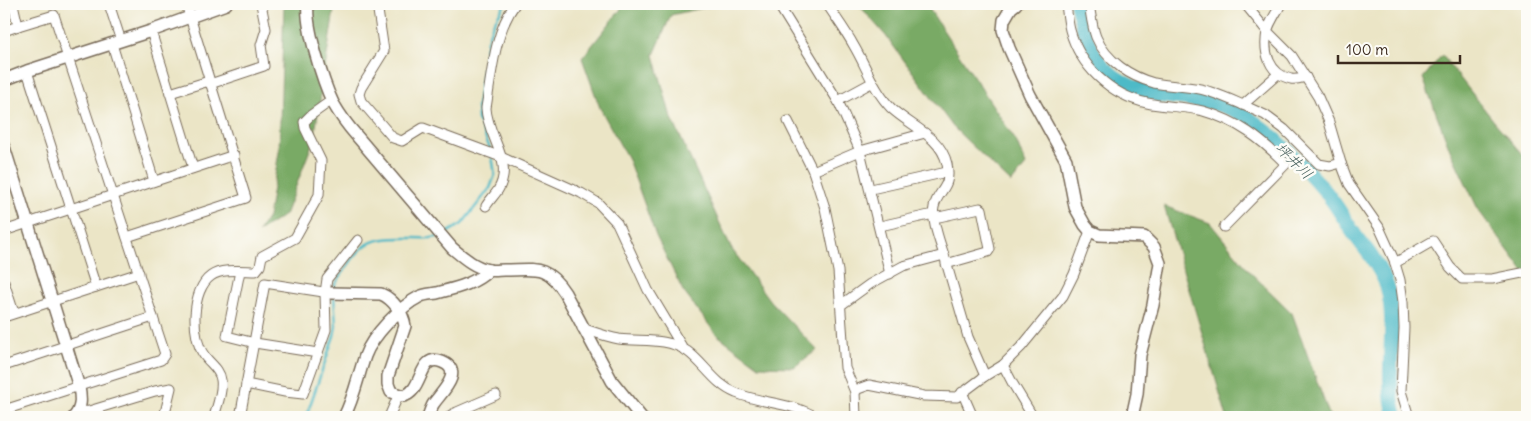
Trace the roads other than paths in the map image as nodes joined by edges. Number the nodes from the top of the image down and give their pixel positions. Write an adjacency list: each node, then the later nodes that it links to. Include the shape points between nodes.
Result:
1 (13, 4): 17 (street)
2 (109, 4): 21 (street)
3 (186, 4): 16 (street)
4 (226, 4): 16 (street)
5 (261, 4): 27 (street, via 266,29 261,45 264,66)
6 (308, 4): 30 (street, via 315,51)
7 (377, 4): 38 (street, via 384,51 361,88 361,101 393,138 402,141 423,128)
8 (516, 4): 38 (street, via 507,15 499,36 486,108)
9 (778, 4): 31 (street)
10 (827, 4): 28 (street)
11 (1016, 4): 53 (street, via 1004,20 1009,48 1030,95 1066,160 1075,207)
12 (1066, 4): 51 (street, via 1075,44 1094,73 1108,86 1146,103 1202,111 1228,120 1264,142 1286,164)
13 (1089, 4): 32 (street, via 1096,39 1128,73 1156,83 1199,89)
14 (1245, 4): 20 (street)
15 (1281, 4): 20 (street)
16 (189, 18): 19 (street); 27 (street)
17 (18, 26): 18 (street); 22 (street, via 54,15)
18 (4, 31)
19 (151, 31): 21 (street); 29 (street)
20 (1267, 31): 24 (street, via 1270,65); 25 (street, via 1292,56)
21 (116, 42): 22 (street); 43 (street)
22 (68, 58): 23 (street); 45 (street)
23 (27, 70): 26 (street); 47 (street)
24 (1278, 74): 25 (street, via 1292,79); 32 (street)
25 (1306, 77): 39 (street, via 1329,122)
26 (4, 80)
27 (209, 82): 29 (street); 37 (street)
28 (873, 82): 31 (street); 34 (street, via 892,108)
29 (170, 93): 40 (street)
30 (332, 100): 58 (street, via 341,117 452,248 470,263); 59 (street, via 304,122 320,161 320,195 295,238 262,256 256,271)
31 (838, 101): 36 (street)
32 (1243, 105): 39 (street, via 1284,129 1320,164)
33 (788, 121): 41 (street)
34 (925, 133): 36 (street); 42 (street, via 938,146 947,163)
35 (4, 147): 49 (street)
36 (860, 151): 41 (street); 44 (street)
37 (234, 156): 40 (street); 54 (street, via 246,198)
38 (499, 156): 46 (street, via 504,169 503,178); 75 (street, via 581,193 608,212 617,223 648,290)
39 (1341, 163): 57 (street, via 1349,184 1379,227)
40 (193, 168): 43 (street)
41 (812, 171): 67 (street, via 831,235)
42 (947, 172): 44 (street); 48 (street, via 948,179 934,206)
43 (154, 181): 45 (street)
44 (871, 189): 50 (street)
45 (113, 195): 47 (street); 54 (street)
46 (486, 206)
47 (71, 209): 49 (street); 64 (street)
48 (934, 216): 50 (street); 56 (street); 56 (street, via 983,210 988,252)
49 (27, 223): 52 (street); 66 (street)
50 (880, 226): 62 (street)
51 (1224, 227)
52 (4, 231)
53 (1090, 231): 77 (street, via 1063,296); 100 (street, via 1114,237 1144,237 1154,247 1160,263 1140,355)
54 (127, 237): 61 (street)
55 (358, 240): 65 (street, via 330,273 327,279)
56 (945, 260): 62 (street, via 903,266); 79 (street, via 968,338)
57 (1395, 263): 60 (street, via 1433,241 1462,279 1492,279); 101 (street, via 1403,302 1401,390)
58 (489, 270): 68 (street, via 466,285 420,296); 72 (street, via 528,268 543,271 556,280 565,293)
59 (240, 271): 73 (street, via 227,336); 89 (street, via 211,276 196,300 198,344 221,378)
60 (1527, 272)
61 (139, 274): 64 (street); 71 (street)
62 (890, 274): 67 (street)
63 (4, 282): 69 (street)
64 (96, 287): 66 (street)
65 (331, 293): 68 (street, via 381,294); 73 (street, via 265,283); 76 (street, via 326,330)
66 (52, 301): 69 (street); 74 (street)
67 (841, 305): 82 (street, via 845,368)
68 (399, 310): 85 (street, via 405,326 388,376 391,392); 91 (street, via 366,353)
69 (14, 313): 70 (street)
70 (4, 317)
71 (153, 317): 74 (street); 81 (street, via 165,354 161,360)
72 (582, 328): 75 (street, via 619,339 672,344); 95 (street, via 612,381)
73 (255, 343): 76 (street); 80 (street)
74 (66, 345): 78 (street); 81 (street)
75 (684, 350): 96 (street, via 735,393 795,407)
76 (318, 354): 80 (street, via 303,394)
77 (1004, 364): 79 (street); 99 (street)
78 (4, 366)
79 (985, 376): 83 (street)
80 (246, 384): 90 (street)
81 (79, 387): 86 (street); 87 (street, via 81,403)
82 (855, 392): 83 (street, via 870,385 924,396 956,397); 97 (street)
83 (962, 392): 98 (street)
84 (496, 395): 94 (street)
85 (398, 396): 92 (street); 93 (street, via 411,393 428,362 443,362 452,377)
86 (5, 407)
87 (76, 415): 88 (street, via 171,388)
88 (164, 417)
89 (214, 417)
90 (240, 417)
91 (344, 417)
92 (389, 417)
93 (428, 417)
94 (451, 417)
95 (641, 417)
96 (816, 417)
97 (856, 417)
98 (973, 417)
99 (1033, 417)
100 (1132, 417)
101 (1409, 417)

